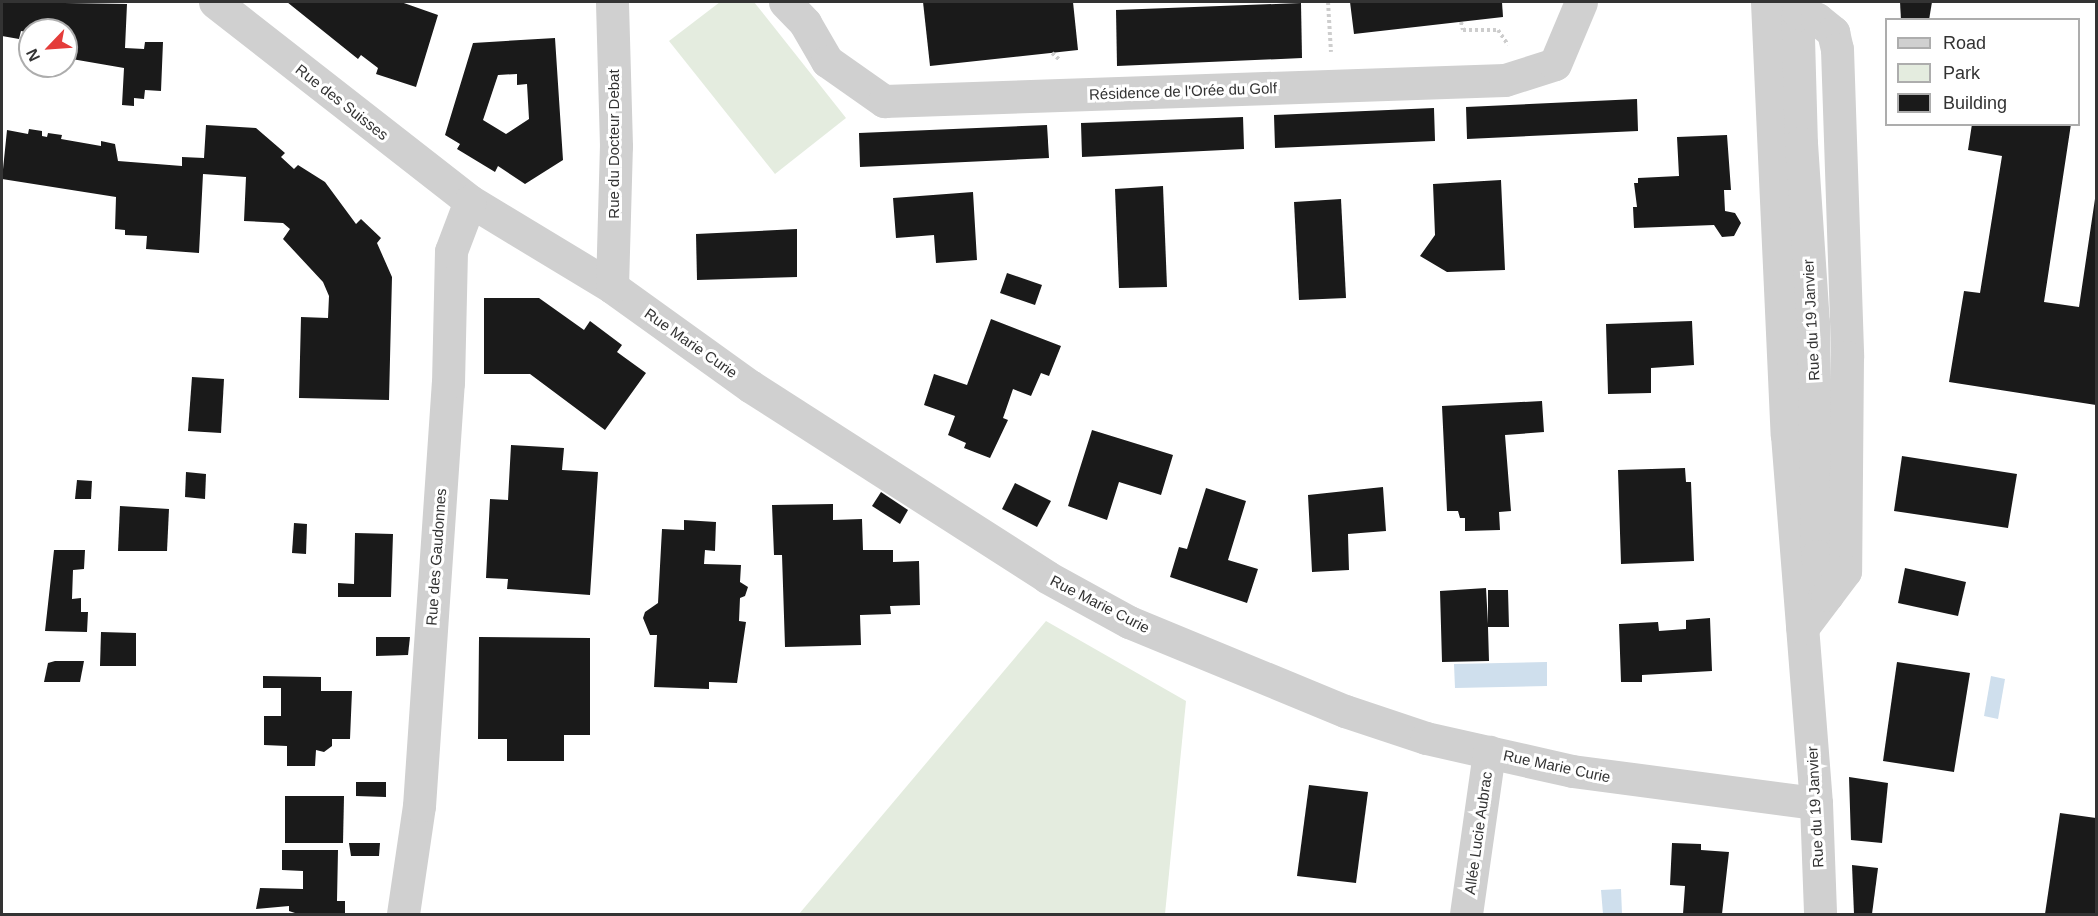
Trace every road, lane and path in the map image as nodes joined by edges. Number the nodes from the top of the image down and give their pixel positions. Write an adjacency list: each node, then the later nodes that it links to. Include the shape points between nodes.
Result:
1 (215, 2): 11 (street, Rue des Suisses)
2 (612, 2): 12 (street, Rue du Docteur Debat, via 616,146)
3 (785, 2): 10 (street, Résidence de l'Orée du Golf, via 805,23 827,61 884,101)
4 (1329, 2): 10 (path)
5 (1581, 2): 9 (street, Résidence de l'Orée du Golf, via 1555,64)
6 (1767, 2): 13 (street, Rue du 19 Janvier, via 1787,435)
7 (1798, 7): 13 (street, Rue du 19 Janvier, via 1801,143 1813,322 1817,556 1827,595)
8 (1461, 22): 9 (path, via 1463,30 1498,30)
9 (1525, 74): 10 (street, Résidence de l'Orée du Golf, via 1505,80)
10 (1330, 86)
11 (470, 201): 12 (street, Rue Marie Curie); 16 (street, Rue des Gaudonnes, via 451,251 448,383 419,806)
12 (612, 287): 14 (street, Rue Marie Curie, via 780,405 1039,572 1129,622 1345,711 1426,738)
13 (1802, 628): 15 (street, Rue du 19 Janvier)
14 (1489, 752): 15 (street, Rue Marie Curie, via 1572,771); 17 (street, Allée Lucie Aubrac)
15 (1816, 803): 18 (street, Rue du 19 Janvier)
16 (403, 915)
17 (1466, 915)
18 (1820, 915)

